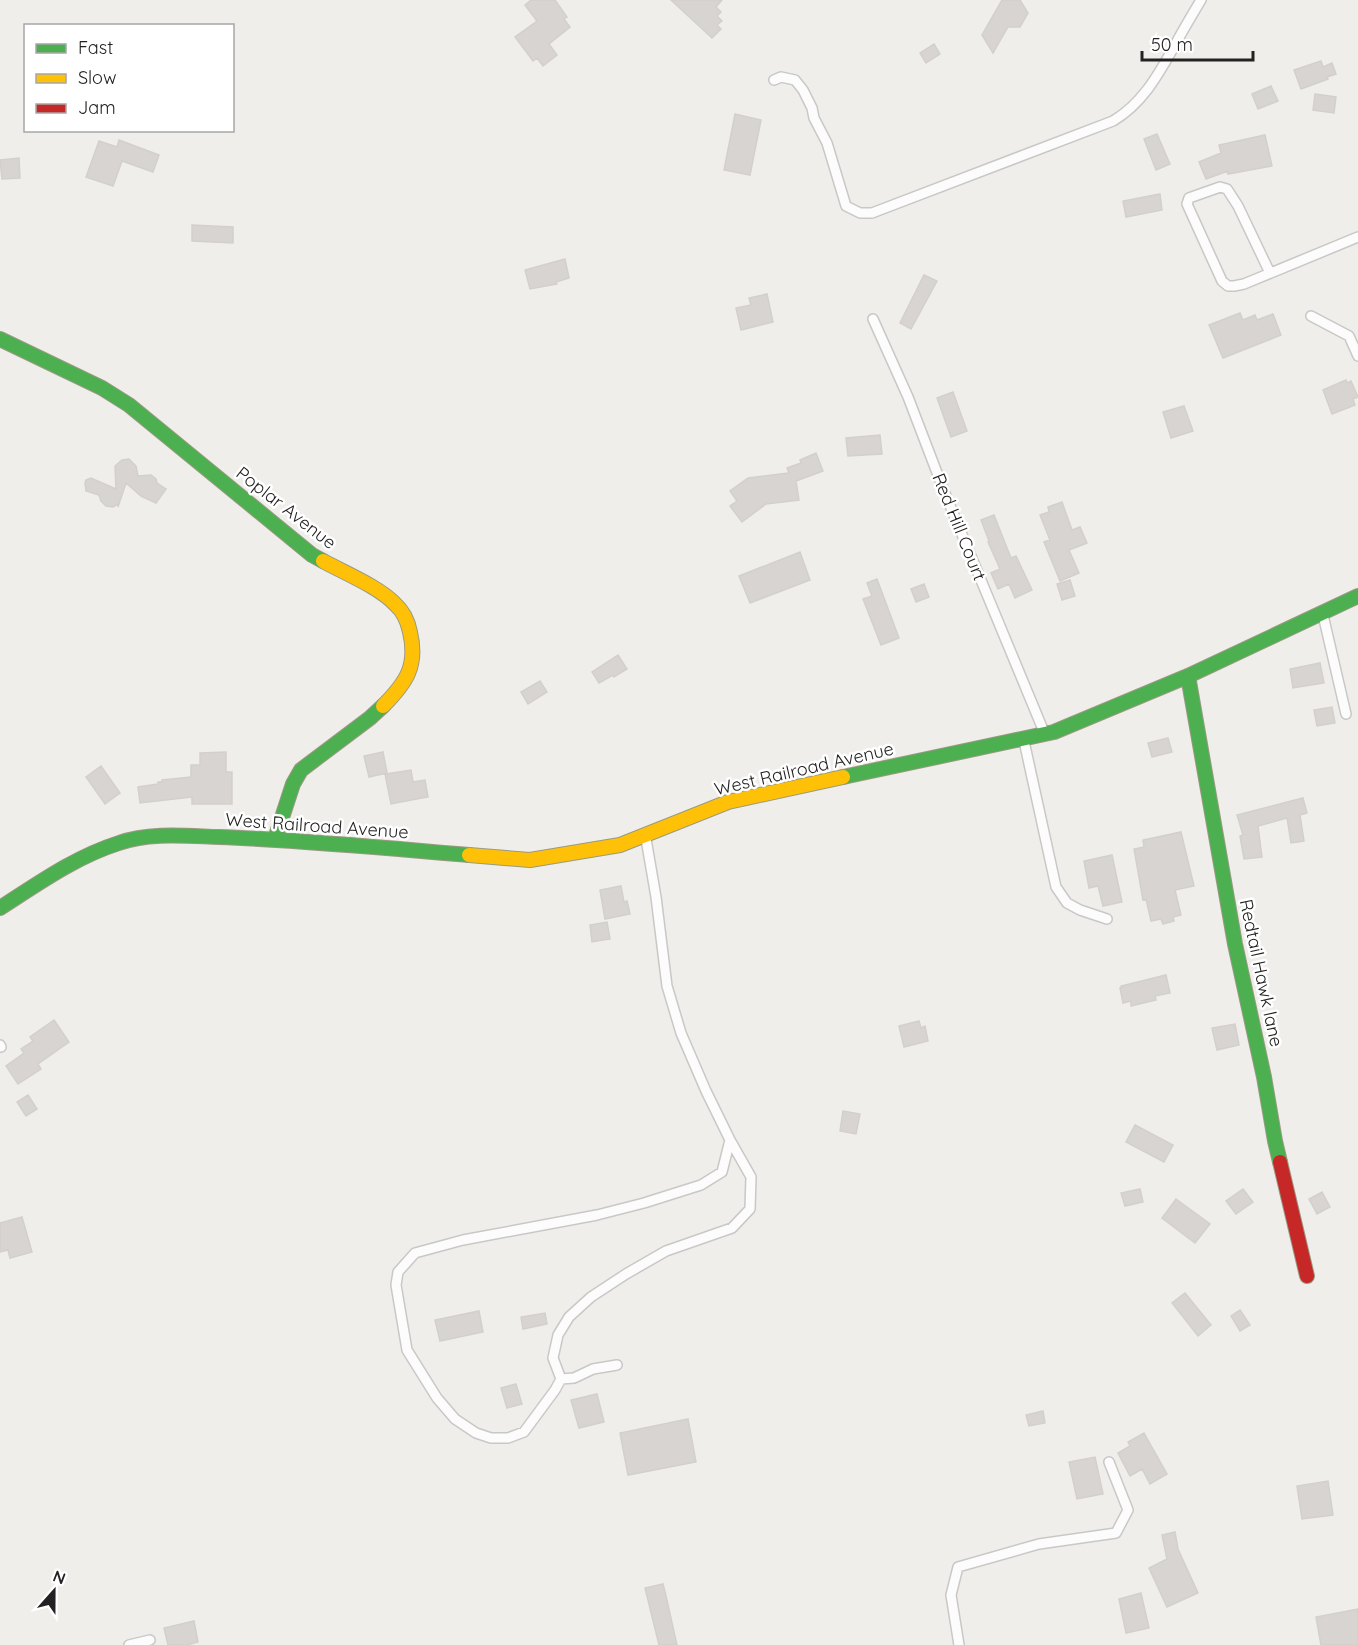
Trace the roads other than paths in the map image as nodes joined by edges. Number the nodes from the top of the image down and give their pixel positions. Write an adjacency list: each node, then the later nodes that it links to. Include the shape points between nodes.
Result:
1 (1201, 0): 2 (lane, via 1154,83 1113,122 872,213 860,213 846,206 827,143 803,90 795,80)
2 (774, 80)
3 (1358, 237): 4 (lane)
4 (1270, 273): 4 (lane, via 1234,286 1225,284 1187,204 1189,198 1220,187 1227,189)
5 (1311, 316): 8 (lane, via 1349,336)
6 (873, 319): 13 (lane, Red Hill Court)
7 (0, 339): 16 (main road, Poplar Avenue, via 129,405 312,555 396,604 408,622 412,665 403,684 370,718 301,770)
8 (1358, 356)
9 (1358, 596): 10 (main road, West Railroad Avenue)
10 (1322, 612): 11 (main road, West Railroad Avenue); 12 (lane)
11 (1188, 676): 13 (main road, West Railroad Avenue); 20 (main road, Redtail Hawk lane, via 1234,944)
12 (1346, 714)
13 (1045, 734): 14 (main road, West Railroad Avenue)
14 (1023, 738): 15 (main road, West Railroad Avenue, via 728,802); 18 (lane, via 1056,888 1067,903)
15 (645, 836): 16 (main road, West Railroad Avenue, via 620,845 530,861); 19 (lane, via 667,986 681,1033)
16 (275, 839): 17 (main road, West Railroad Avenue, via 172,836 121,842 72,861)
17 (0, 908)
18 (1107, 919)
19 (730, 1140): 22 (lane, via 751,1177 750,1209 732,1228 666,1251 591,1297 569,1317 558,1335 553,1358); 22 (lane, via 722,1172 701,1185 597,1215 415,1253 398,1272 396,1285 407,1350 437,1398 455,1419 476,1433 508,1438 524,1432)
20 (1307, 1276)
21 (617, 1365): 22 (lane)
22 (561, 1379)
23 (1109, 1462): 26 (lane, via 1128,1510 1116,1533 1040,1544 958,1567 951,1595)
24 (150, 1640): 25 (lane)
25 (129, 1645)
26 (959, 1645)

